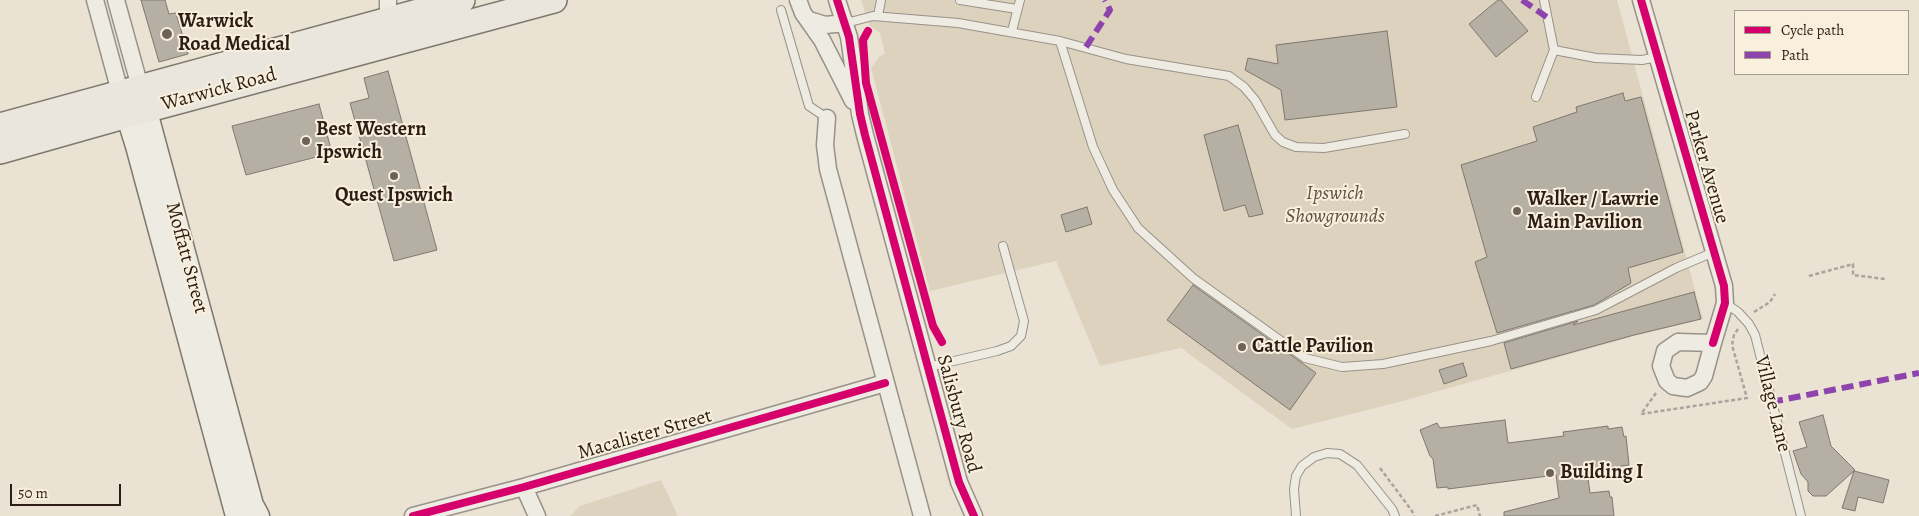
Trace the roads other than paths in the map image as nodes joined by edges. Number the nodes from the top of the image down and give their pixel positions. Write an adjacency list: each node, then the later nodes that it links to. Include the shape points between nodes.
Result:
1 (95, 0): 23 (street, Moffatt Street)
2 (116, 0): 23 (street, Moffatt Street)
3 (554, 0): 23 (main road, Warwick Road)
4 (798, 0): 16 (street, Salisbury Road)
5 (837, 0): 17 (street, Salisbury Road)
6 (880, 0): 15 (lane)
7 (960, 0): 12 (lane)
8 (1020, 0): 12 (lane)
9 (1544, 0): 20 (lane)
10 (1641, 0): 21 (street, Parker Avenue)
11 (447, 2): 13 (main road, Warwick Road)
12 (1017, 9): 18 (lane)
13 (388, 10): 23 (main road, Warwick Road)
14 (781, 10): 25 (lane, via 809,106)
15 (878, 16): 17 (lane, via 866,16); 18 (lane)
16 (809, 20): 17 (street, via 825,24); 24 (street, Salisbury Road)
17 (846, 23): 24 (street, Salisbury Road)
18 (1012, 31): 19 (lane)
19 (1060, 41): 27 (lane, via 1126,59 1229,76 1244,86 1255,100 1275,135 1296,147 1324,148); 30 (lane, via 1093,147 1113,190 1138,228 1193,278 1305,358 1342,367 1383,364 1491,341 1596,310)
20 (1554, 50): 21 (lane, via 1596,58 1642,60); 22 (lane)
21 (1657, 57): 30 (street, Parker Avenue)
22 (1536, 97)
23 (133, 101): 26 (main road, Warwick Road); 28 (main road, Warwick Road); 36 (main road, Moffatt Street); 37 (main road, Moffatt Street)
24 (860, 114): 33 (street, Salisbury Road)
25 (827, 118): 34 (street, via 825,145 828,169)
26 (0, 126)
27 (1405, 134)
28 (0, 151)
29 (1003, 246): 33 (lane, via 1024,321 1021,336 1011,346 997,352)
30 (1714, 252): 31 (street, Parker Avenue)
31 (1726, 303): 32 (street, Parker Avenue); 44 (lane, Village Lane, via 1746,320 1755,335)
32 (1713, 344)
33 (928, 367): 41 (street, Salisbury Road, via 960,482)
34 (885, 383): 35 (street, Macalister Street); 40 (street)
35 (524, 487): 38 (street, Macalister Street); 39 (street)
36 (237, 516)
37 (258, 516)
38 (413, 516)
39 (538, 516)
40 (922, 516)
41 (974, 516)
42 (1296, 516): 43 (lane, via 1296,476 1302,466 1314,457 1327,453 1340,454 1357,465)
43 (1395, 516)
44 (1801, 516)

